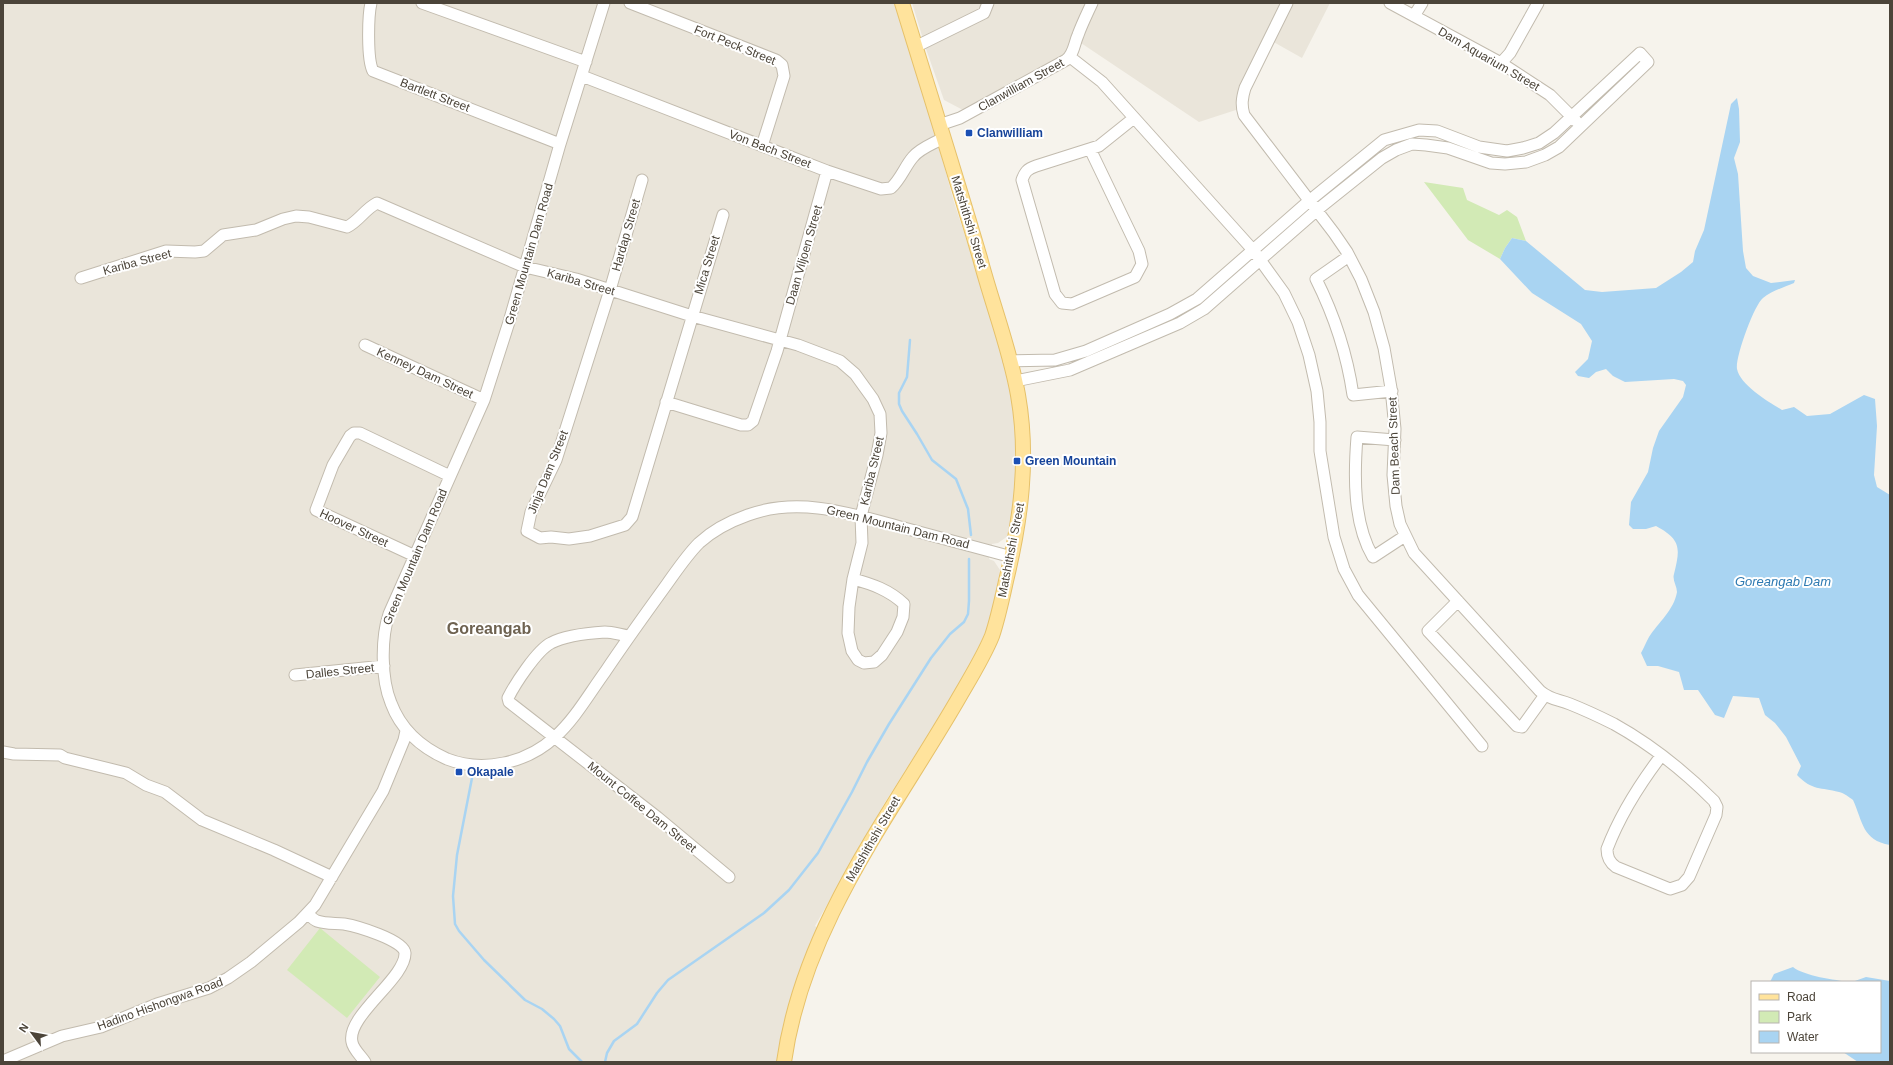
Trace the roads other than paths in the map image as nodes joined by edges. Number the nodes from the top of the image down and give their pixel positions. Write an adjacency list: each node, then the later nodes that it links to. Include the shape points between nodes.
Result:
1 (371, 3): 22 (street, Bartlett Street, via 370,64 373,71)
2 (422, 3): 15 (street)
3 (604, 3): 15 (street, Green Mountain Dam Road)
4 (630, 3): 23 (street, Fort Peck Street, via 776,60 782,65 784,76)
5 (902, 3): 13 (main road, Matshithshi Street)
6 (1092, 3): 14 (street, Clanwilliam Street)
7 (1287, 3): 27 (street, Dam Beach Street, via 1245,88 1242,108 1244,115)
8 (1390, 3): 12 (street, Dam Aquarium Street)
9 (1422, 3): 12 (street)
10 (1538, 3): 16 (street, via 1510,53)
11 (990, 4): 13 (street, via 984,13)
12 (1414, 16): 16 (street, Dam Aquarium Street)
13 (915, 47): 21 (main road, Matshithshi Street)
14 (1070, 57): 19 (street, via 1102,82); 21 (street, Clanwilliam Street, via 960,118)
15 (586, 62): 17 (street, Green Mountain Dam Road)
16 (1501, 63): 18 (street, Dam Aquarium Street, via 1550,95)
17 (582, 76): 22 (street, Green Mountain Dam Road); 23 (street, Von Bach Street)
18 (1572, 116): 20 (street, Dam Aquarium Street); 20 (street, via 1640,53 1648,62); 27 (street, via 1539,143 1507,151 1479,147 1437,131 1420,130 1402,134 1384,140)
19 (1134, 118): 24 (street, via 1108,140); 30 (street)
20 (1580, 127): 28 (street, via 1559,147 1526,162 1491,163 1448,148 1412,144 1382,158)
21 (941, 132): 25 (street, Von Bach Street, via 913,156 891,188 881,189); 39 (main road, Matshithshi Street)
22 (560, 144): 33 (street, Green Mountain Dam Road)
23 (762, 146): 25 (street, Von Bach Street)
24 (1090, 149): 24 (street, via 1029,168 1022,180 1055,294 1062,303 1068,305 1135,277 1142,264 1139,251)
25 (827, 171): 37 (street, Daan Viljoen Street)
26 (642, 180): 35 (street, Hardap Street)
27 (1309, 201): 28 (street, Dam Beach Street); 30 (street)
28 (1317, 210): 31 (street, Dam Beach Street); 32 (street)
29 (723, 215): 36 (street, Mica Street)
30 (1253, 250): 32 (street); 39 (street, via 1197,299 1170,314 1086,351 1055,360)
31 (1349, 256): 41 (street, Dam Beach Street, via 1374,312); 41 (street, via 1316,279 1340,335 1353,395)
32 (1261, 260): 40 (street, via 1204,309 1180,324 1070,370); 58 (street, via 1284,293 1298,322 1309,355 1317,390 1320,451 1333,530 1344,569 1363,601)
33 (525, 267): 34 (street, Kariba Street, via 377,203 347,227 296,216 256,230 223,235 204,251 166,251); 35 (street, Kariba Street); 42 (street, Green Mountain Dam Road)
34 (80, 278)
35 (610, 290): 36 (street, Kariba Street); 43 (street, Jinja Dam Street, via 556,460 531,512 527,531 540,538 569,539 590,536 625,525 636,507)
36 (692, 316): 37 (street, Kariba Street); 43 (street, Jinja Dam Street)
37 (779, 339): 43 (street, Daan Viljoen Street, via 757,412 748,425); 46 (street, Kariba Street, via 840,360 855,374 873,399 880,414 881,432 877,455)
38 (365, 345): 42 (street, Kenney Dam Street)
39 (1009, 361): 40 (main road, Matshithshi Street)
40 (1015, 380): 49 (main road, Matshithshi Street, via 1023,431 1024,464 1019,519)
41 (1392, 392): 44 (street, Dam Beach Street)
42 (484, 400): 45 (street, Green Mountain Dam Road)
43 (666, 402)
44 (1395, 440): 47 (street, Dam Beach Street, via 1393,475 1396,506); 47 (street, via 1357,437 1356,502 1367,547 1373,557)
45 (450, 476): 48 (street, Green Mountain Dam Road); 48 (street, Hoover Street, via 360,433 350,436 333,465 316,510)
46 (861, 516): 49 (street, Green Mountain Dam Road); 50 (street, Kariba Street, via 862,542); 52 (street, Green Mountain Dam Road, via 820,508 777,507 731,522 700,543 687,557)
47 (1406, 536): 51 (street, Dam Beach Street, via 1414,553)
48 (415, 556): 53 (street, Green Mountain Dam Road, via 384,628)
49 (1012, 557): 66 (main road, Matshithshi Street, via 1001,604 985,650 958,700 857,864 823,930 790,1025)
50 (853, 580): 50 (street, Kariba Street, via 848,633 852,651 858,660 864,663 874,662 882,655 897,632 903,617 904,604 884,590)
51 (1458, 601): 55 (street, Dam Beach Street); 55 (street, via 1428,631 1492,702 1517,726 1522,727)
52 (629, 636): 57 (street, Green Mountain Dam Road, via 570,722); 57 (street, Mount Coffee Dam Street, via 606,632 552,642 542,649 523,674 511,691 509,702)
53 (384, 666): 54 (street, Dalles Street); 56 (street, Green Mountain Dam Road, via 389,698)
54 (295, 675)
55 (1546, 695): 60 (street, via 1550,699 1589,712 1615,725 1644,742)
56 (406, 731): 57 (street, Green Mountain Dam Road, via 438,755 456,762 475,765 518,760 540,750); 61 (street, Hadino Hishongwa Road, via 383,791)
57 (555, 738): 62 (street, Mount Coffee Dam Street)
58 (1482, 746)
59 (3, 752): 61 (street, via 60,755 99,768 126,773 146,785 165,792 202,820)
60 (1661, 756): 60 (street, via 1623,812 1606,849 1612,864 1670,889 1682,885 1689,877 1712,825 1717,807 1706,793)
61 (332, 877): 63 (street, Hadino Hishongwa Road)
62 (729, 877)
63 (308, 914): 64 (street, Hadino Hishongwa Road, via 251,962 209,988 146,1008 101,1027 62,1036); 65 (street, via 316,921 361,928 384,936 405,949 401,966 362,1016 351,1036 352,1043)
64 (3, 1061)
65 (365, 1062)
66 (784, 1062)

